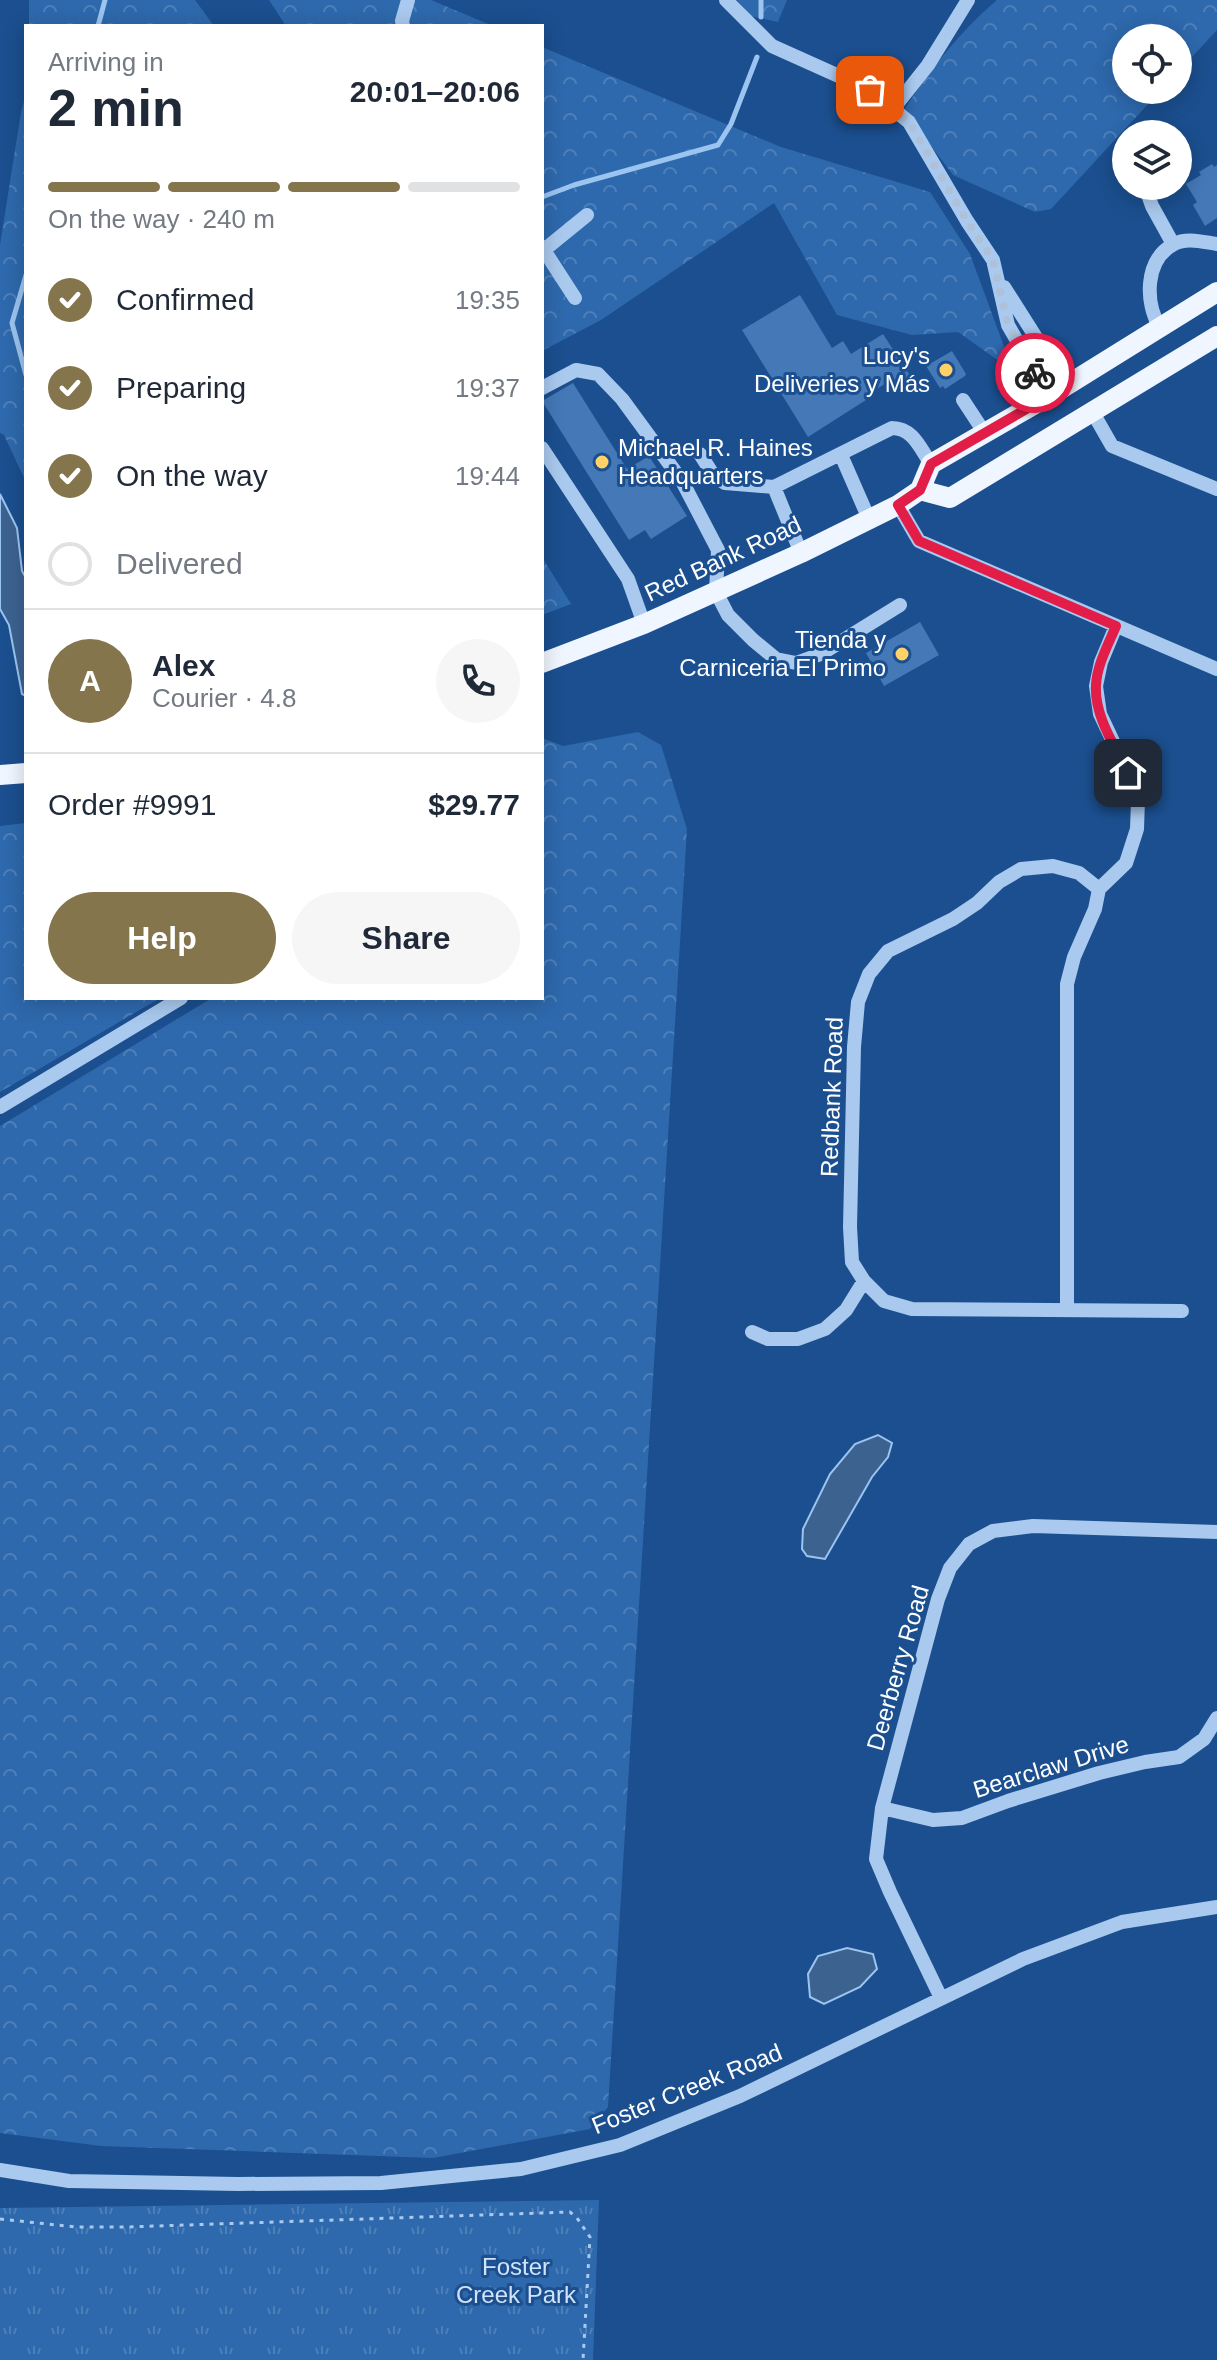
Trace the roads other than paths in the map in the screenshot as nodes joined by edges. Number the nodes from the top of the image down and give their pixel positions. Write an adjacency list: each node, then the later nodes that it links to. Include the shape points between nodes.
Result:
1 (408, 0): 4 (street)
2 (726, 0): 5 (street, via 772,46 870,90)
3 (968, 0): 5 (street)
4 (403, 24)
5 (893, 109): 17 (street, via 909,122 1056,369)
6 (1150, 200): 8 (street)
7 (587, 215): 10 (street)
8 (1173, 244): 9 (street); 14 (street, via 1159,256 1149,285)
9 (1217, 244)
10 (544, 248)
11 (544, 251): 13 (street)
12 (1217, 292): 14 (main road)
13 (575, 298)
14 (1160, 328): 17 (main road)
15 (1217, 336): 19 (main road)
16 (544, 387): 32 (street, via 576,370 598,374 622,399 682,481 718,550)
17 (1054, 388): 20 (main road); 21 (main road, via 1059,409)
18 (963, 400): 20 (street)
19 (1092, 411): 21 (main road); 27 (street, via 1112,446)
20 (984, 432): 25 (main road)
21 (1050, 437): 28 (main road, via 950,498)
22 (544, 451): 34 (street, via 628,579)
23 (700, 454): 26 (street, via 725,483)
24 (841, 455): 25 (street, via 892,428 902,428); 26 (street); 30 (street)
25 (931, 464): 28 (main road)
26 (774, 487): 31 (street)
27 (1217, 489)
28 (920, 490): 29 (main road, Red Bank Road)
29 (898, 505): 30 (main road, Red Bank Road); 35 (street, via 919,541)
30 (869, 519): 31 (main road, Red Bank Road)
31 (801, 553): 32 (main road, Red Bank Road)
32 (716, 592): 33 (street, via 728,615 753,640 776,659 796,663 821,654); 34 (main road, Red Bank Road)
33 (900, 605)
34 (644, 624): 36 (main road, Red Bank Road)
35 (1116, 626): 37 (street); 40 (street, via 1096,686 1100,714 1138,800 1137,829 1126,863)
36 (544, 662)
37 (1217, 669)
38 (24, 773): 39 (main road)
39 (0, 775)
40 (1099, 889): 43 (street, Redbank Road, via 1066,869 1021,869 953,919 888,951 869,974 858,1002 850,1214 852,1262); 44 (street, via 1067,984)
41 (178, 1000): 42 (street)
42 (0, 1107)
43 (864, 1281): 44 (street, via 884,1301 912,1309); 46 (street, via 846,1310 825,1329 798,1339 768,1339)
44 (1067, 1310): 45 (street)
45 (1182, 1311)
46 (752, 1332)
47 (1217, 1532): 49 (street, Deerberry Road, via 1033,1526 993,1531 969,1544 950,1568 938,1599)
48 (1217, 1718): 49 (street, Bearclaw Drive, via 1204,1739 1179,1757 1099,1773 962,1818 933,1820)
49 (882, 1808): 51 (street, Deerberry Road, via 876,1859)
50 (1217, 1907): 51 (street, Foster Creek Road, via 1122,1922 1023,1959)
51 (941, 1998): 52 (street, Foster Creek Road, via 740,2096 634,2140 521,2169 381,2183 270,2184 69,2181)
52 (0, 2170)

